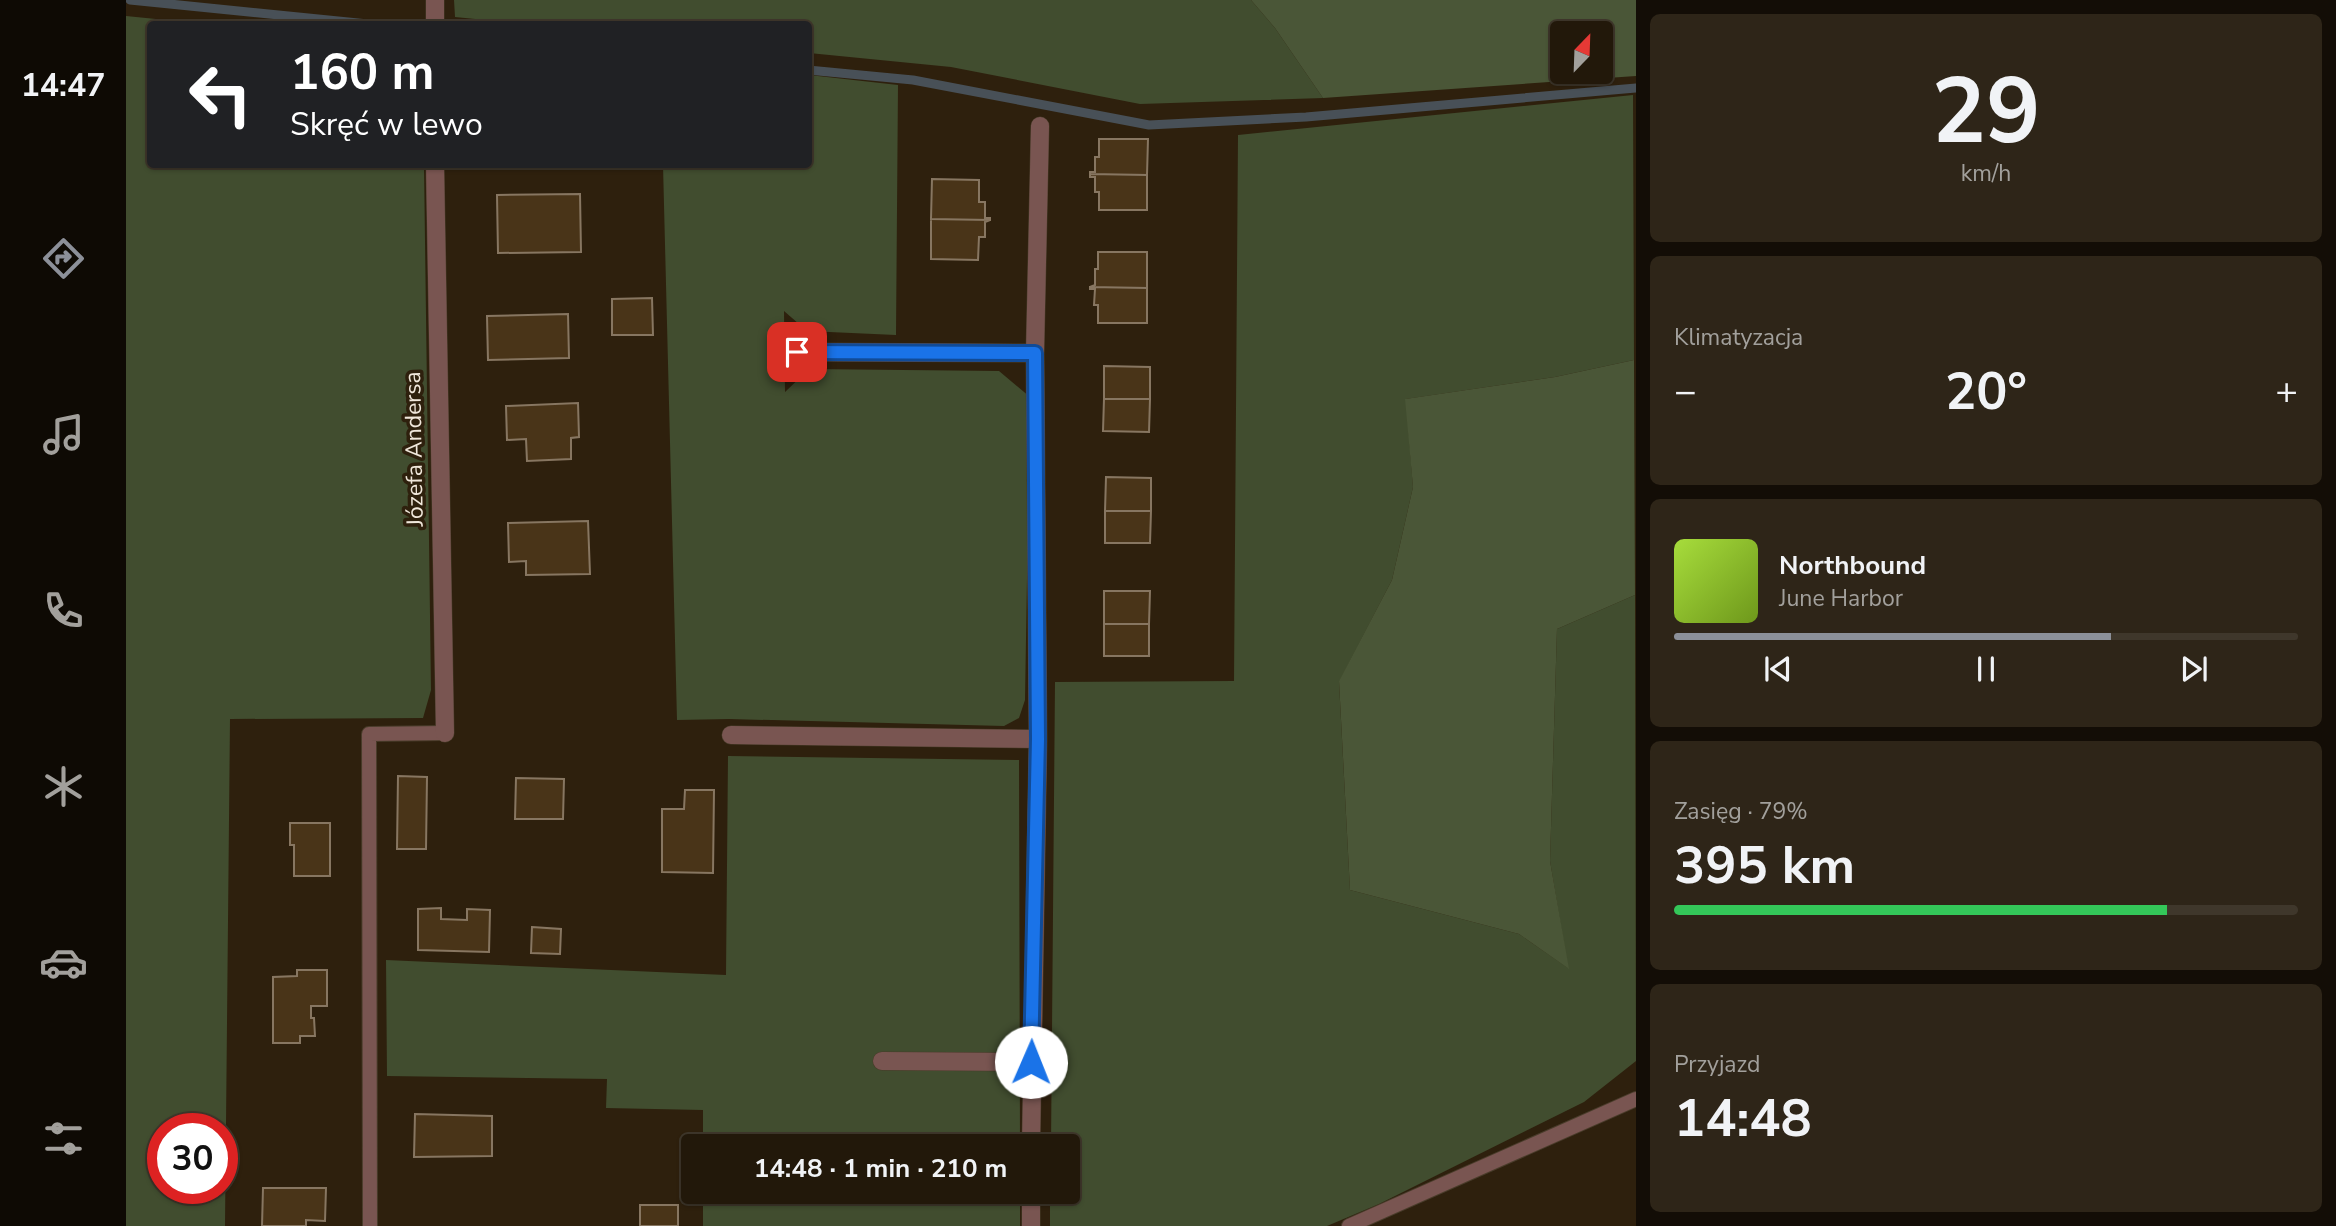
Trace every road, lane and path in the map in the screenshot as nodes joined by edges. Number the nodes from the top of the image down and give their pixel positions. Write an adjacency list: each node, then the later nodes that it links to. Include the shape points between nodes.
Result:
1 (435, 0): 2 (street)
2 (435, 21)
3 (1040, 126): 6 (street)
4 (435, 168): 7 (street, Józefa Andersa)
5 (797, 352): 6 (street)
6 (1035, 353): 9 (street)
7 (445, 733): 15 (lane, via 369,734)
8 (731, 735): 9 (street)
9 (1038, 739): 11 (street)
10 (882, 1060): 11 (street)
11 (1031, 1062): 13 (street)
12 (1636, 1099): 17 (lane)
13 (1031, 1134)
14 (1031, 1204): 16 (street)
15 (370, 1226)
16 (1031, 1226)
17 (1349, 1226)

